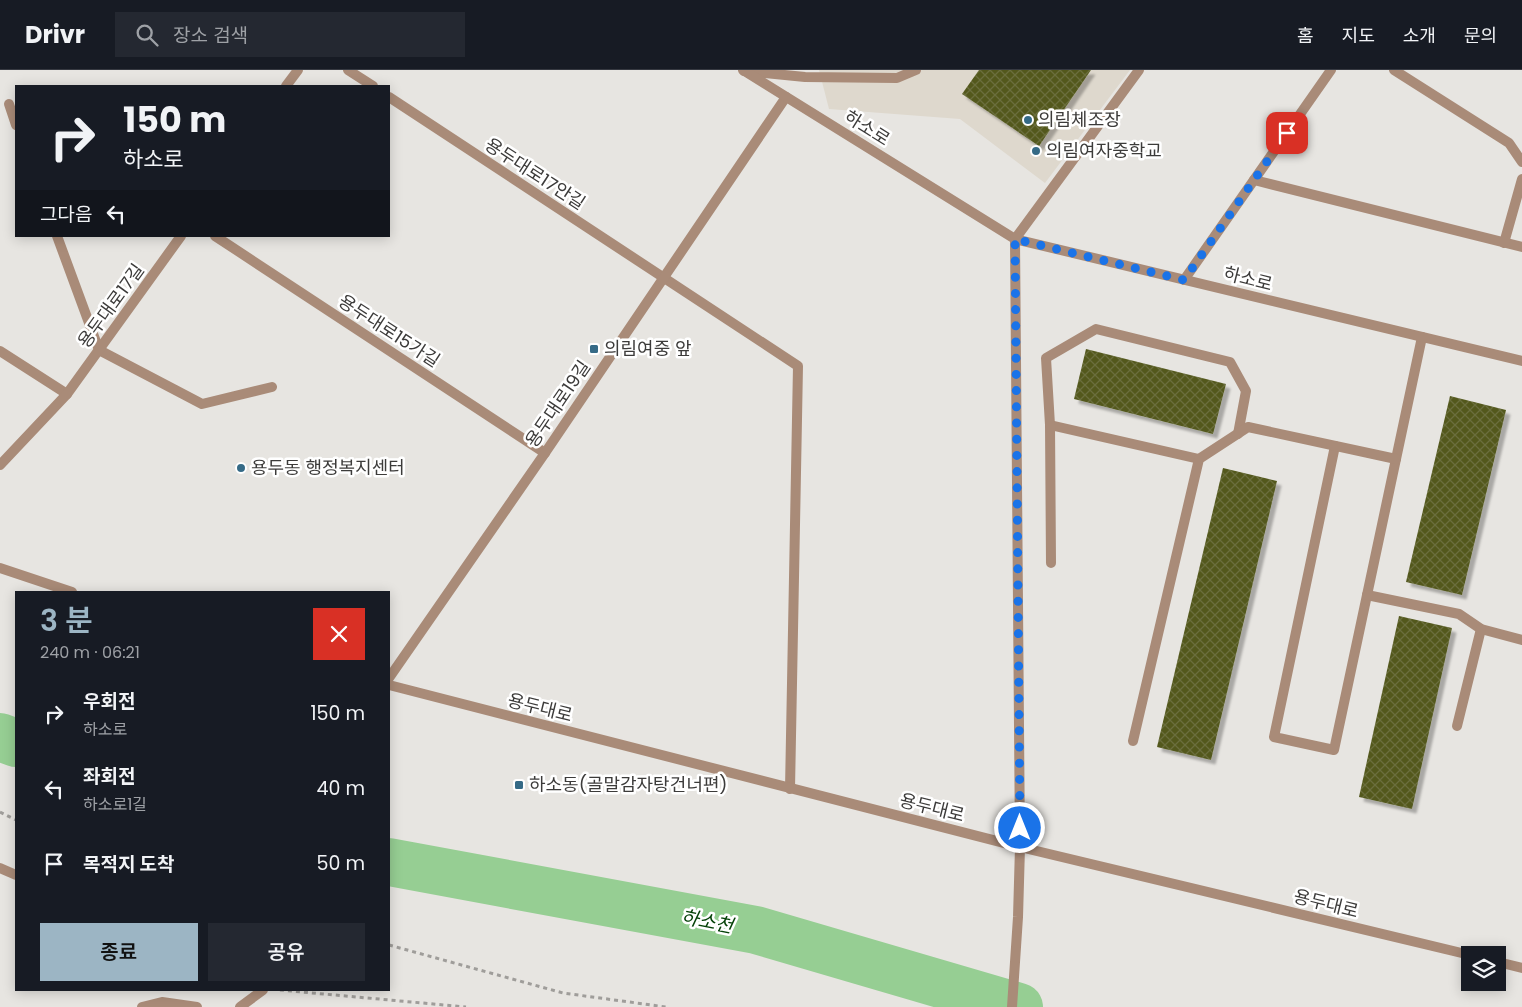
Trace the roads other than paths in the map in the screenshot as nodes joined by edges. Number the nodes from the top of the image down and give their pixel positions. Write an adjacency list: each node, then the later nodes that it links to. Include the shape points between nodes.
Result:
1 (298, 70): 8 (street)
2 (348, 70): 9 (street)
3 (744, 70): 4 (street, via 805,77 897,78); 10 (street, 하소로)
4 (916, 70)
5 (1139, 70): 20 (street)
6 (1331, 70): 16 (street)
7 (1394, 70): 14 (street, via 1509,144)
8 (287, 85)
9 (371, 85)
10 (786, 97): 20 (street, 하소로); 23 (street, 용두대로19길)
11 (390, 98): 23 (street, 용두대로17안길)
12 (8, 104): 13 (street)
13 (15, 122)
14 (1522, 162)
15 (1522, 178): 21 (street)
16 (1254, 180): 21 (street); 24 (street)
17 (57, 237): 26 (street)
18 (180, 237): 26 (street, 용두대로17길)
19 (217, 237): 34 (street, 용두대로15가길)
20 (1015, 239): 24 (street, 하소로); 49 (street)
21 (1504, 242): 22 (street)
22 (1522, 247)
23 (664, 278): 34 (street, 용두대로19길); 48 (street, 용두대로17안길, via 798,366)
24 (1184, 280): 25 (street, 하소로)
25 (1422, 337): 28 (street, 하소로); 36 (street)
26 (99, 350): 29 (street, via 202,404); 30 (street, 용두대로17길)
27 (0, 351): 30 (street)
28 (1522, 361)
29 (272, 387)
30 (67, 394): 37 (street, 용두대로17길)
31 (1050, 425): 32 (street, via 1046,358 1096,329 1230,362 1246,391); 35 (street); 38 (street)
32 (1238, 434): 33 (street, via 1248,426); 35 (street)
33 (1335, 446): 36 (street); 41 (street, via 1274,737 1334,750)
34 (545, 453): 44 (street, 용두대로19길)
35 (1199, 459): 47 (street)
36 (1396, 459): 41 (street)
37 (0, 465)
38 (1051, 563)
39 (0, 568): 40 (street)
40 (69, 591)
41 (1367, 595): 42 (street, via 1459,614)
42 (1481, 629): 43 (street); 46 (street)
43 (1522, 640)
44 (390, 677)
45 (390, 685): 48 (street, 용두대로)
46 (1457, 726)
47 (1133, 741)
48 (790, 788): 49 (street, 용두대로)
49 (1020, 847): 52 (street, 용두대로); 59 (street)
50 (0, 868): 51 (street)
51 (15, 875)
52 (1461, 953)
53 (1506, 964): 54 (street)
54 (1522, 968)
55 (261, 991): 58 (street)
56 (142, 1007): 57 (street, via 162,1002)
57 (197, 1007)
58 (240, 1007)
59 (1012, 1007)

